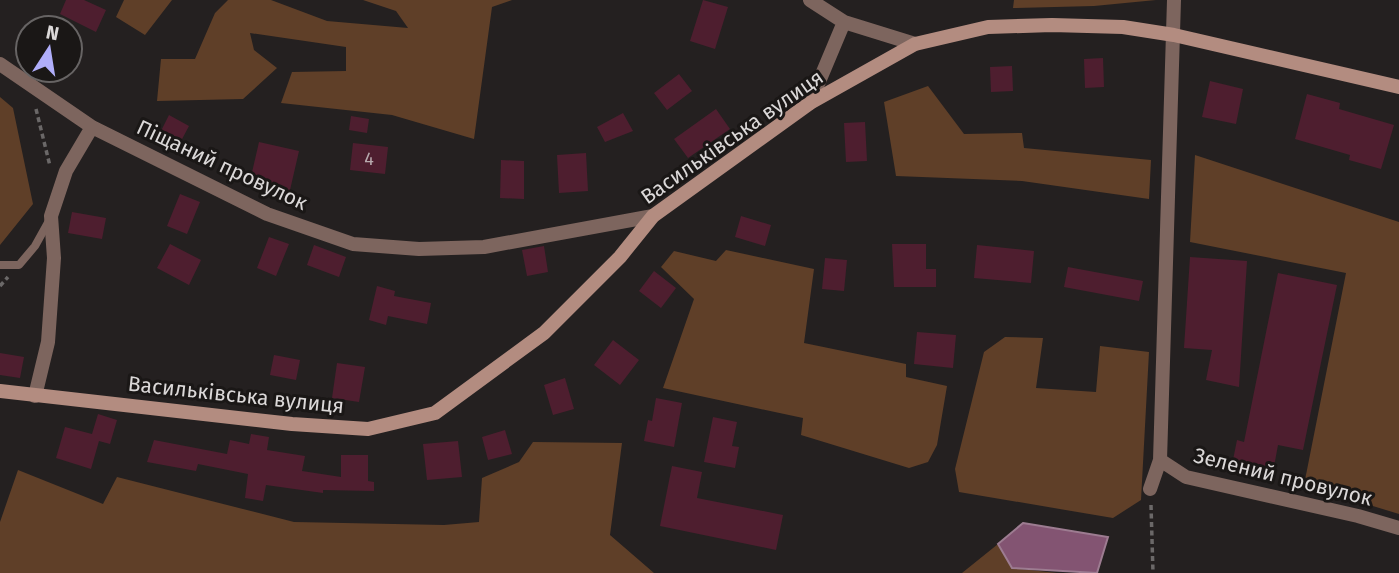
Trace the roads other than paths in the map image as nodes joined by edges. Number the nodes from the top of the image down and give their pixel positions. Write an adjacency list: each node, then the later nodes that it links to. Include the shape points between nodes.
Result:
1 (810, 0): 3 (street)
2 (1174, 0): 4 (street)
3 (845, 22): 5 (street); 8 (street)
4 (1174, 35): 5 (street, Васильківська вулиця, via 1124,27 988,27); 7 (street, Васильківська вулиця); 15 (street)
5 (915, 44): 8 (street, Васильківська вулиця)
6 (0, 64): 9 (street, Піщаний провулок)
7 (1399, 87)
8 (810, 103): 11 (street, Васильківська вулиця)
9 (92, 127): 10 (street, via 66,171); 11 (street, Піщаний провулок, via 267,214 353,244 484,247)
10 (51, 216): 12 (lane, via 19,265); 14 (street, via 54,258 48,342)
11 (653, 216): 14 (street, Васильківська вулиця, via 621,257 544,333 435,413 368,429)
12 (0, 265)
13 (0, 391): 14 (street, Васильківська вулиця)
14 (35, 396)
15 (1160, 460): 16 (street); 17 (street, Зелений провулок, via 1186,477)
16 (1150, 489)
17 (1399, 528)

